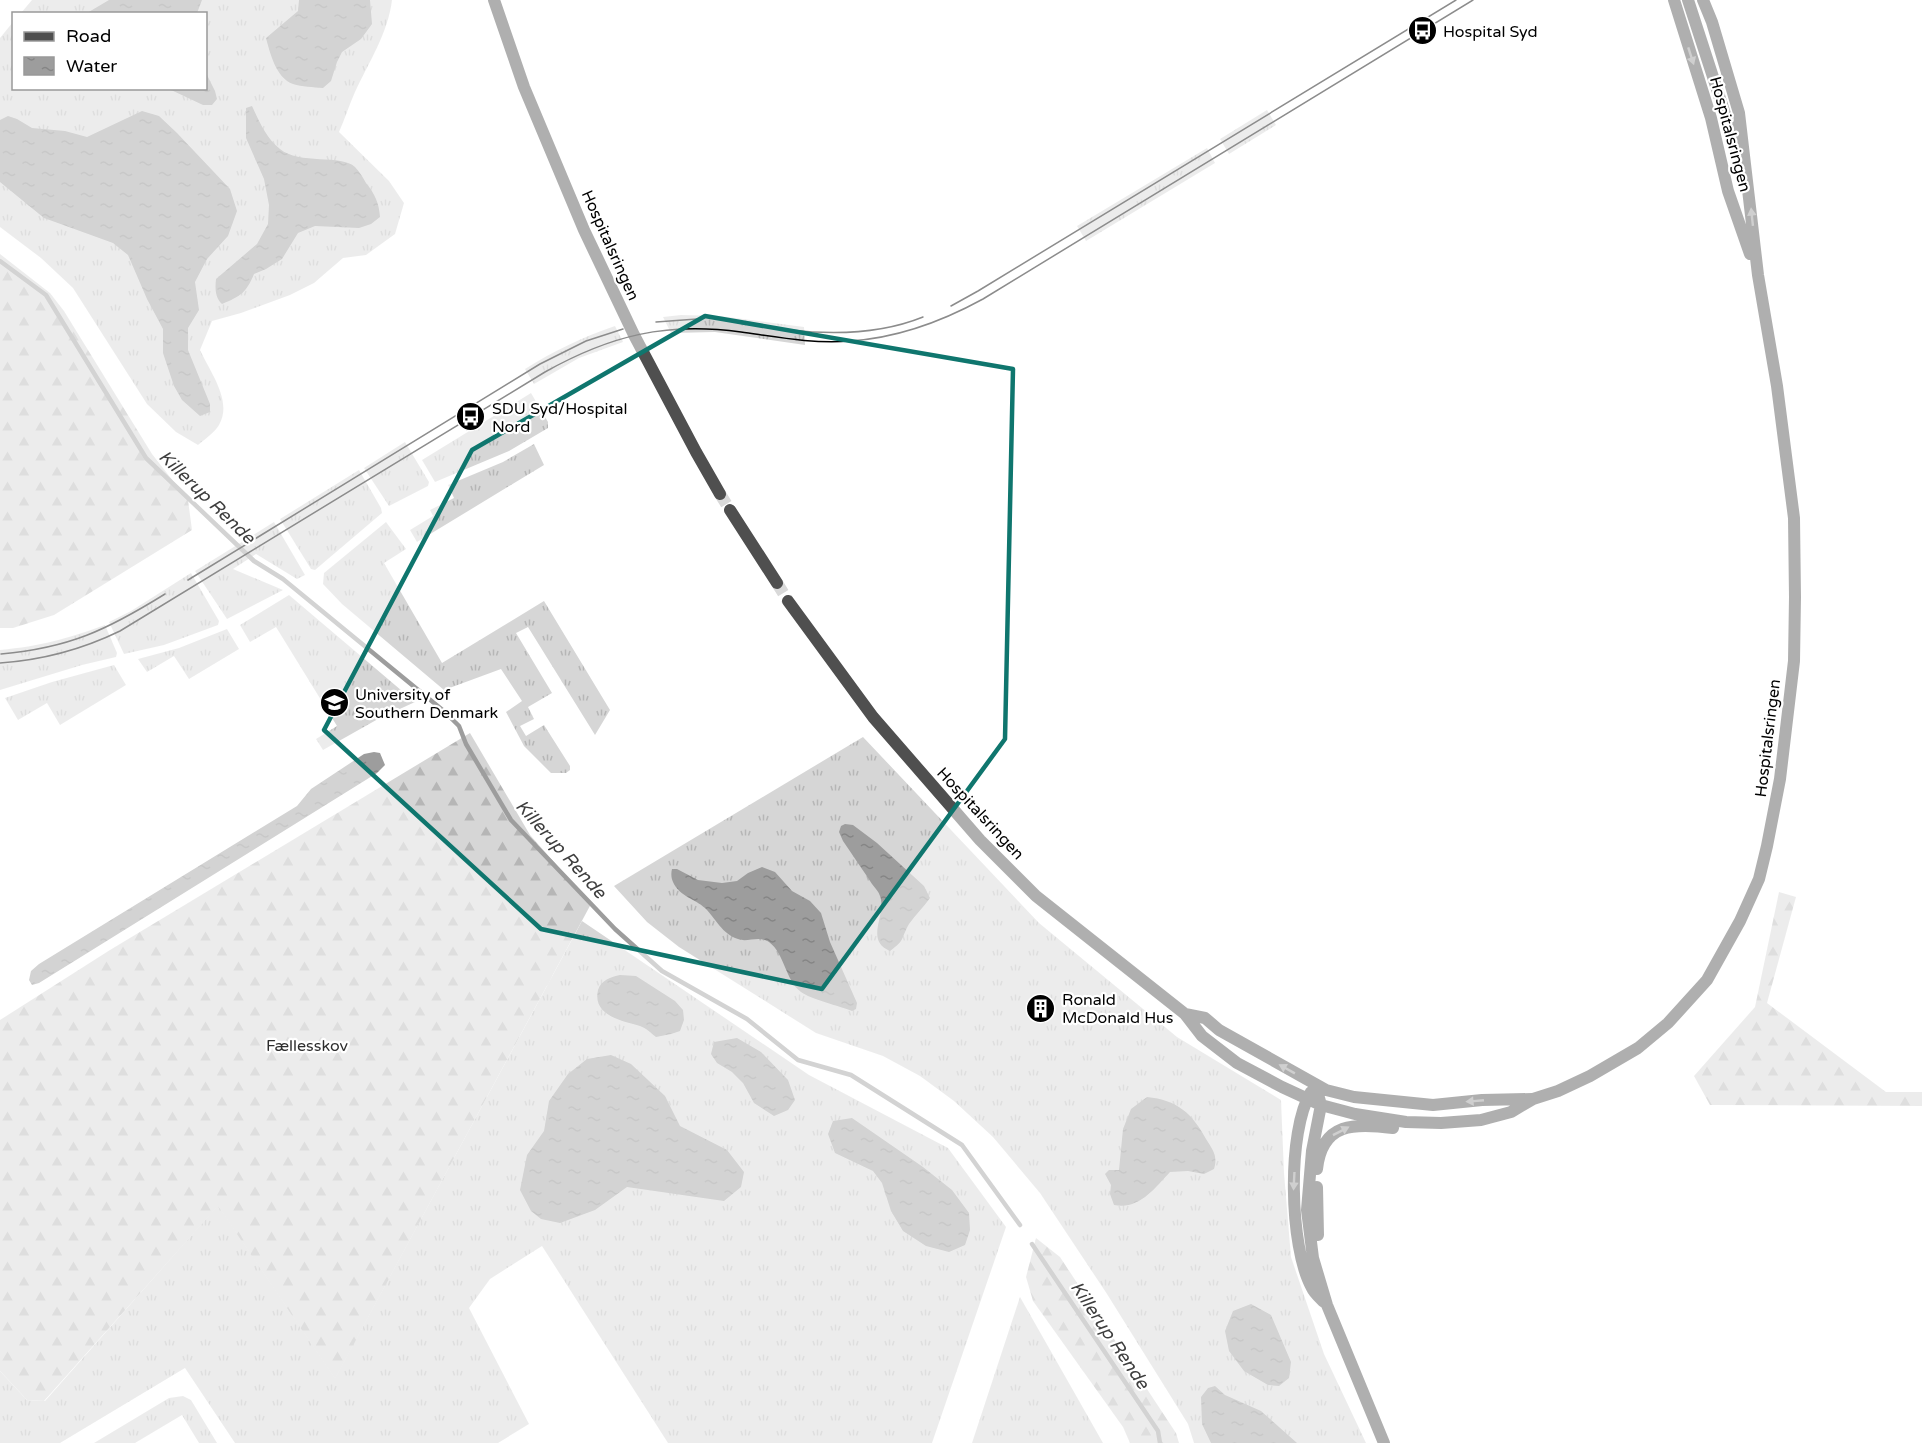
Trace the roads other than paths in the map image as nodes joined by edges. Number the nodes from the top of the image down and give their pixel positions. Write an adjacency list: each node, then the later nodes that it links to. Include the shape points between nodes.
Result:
1 (494, 0): 7 (street, Hospitalsringen, via 524,87 584,230 630,327)
2 (1674, 0): 6 (street, Hospitalsringen, one-way to 6, via 1711,118 1728,190)
3 (1688, 0): 5 (street)
4 (1703, 0): 5 (street, Hospitalsringen, via 1739,113)
5 (1749, 187): 6 (street, Hospitalsringen, one-way to 5)
6 (1758, 275): 14 (street, Hospitalsringen, via 1794,518 1795,597 1794,661 1780,779 1759,879 1707,980 1668,1023 1590,1076)
7 (720, 494)
8 (730, 510): 9 (street)
9 (777, 583)
10 (788, 601): 11 (street, Hospitalsringen, via 873,717 980,840 1036,896)
11 (1185, 1014): 12 (street, Hospitalsringen, one-way to 11, via 1204,1018); 13 (street, Hospitalsringen, via 1202,1036 1237,1063)
12 (1315, 1084): 13 (street); 14 (street, Hospitalsringen, one-way to 12, via 1403,1103 1354,1097); 15 (street)
13 (1306, 1099): 15 (street, Hospitalsringen); 17 (street, one-way to 17, via 1296,1155 1295,1229 1312,1289)
14 (1533, 1099): 16 (street, Hospitalsringen, via 1511,1112 1481,1120)
15 (1321, 1105): 16 (street, Hospitalsringen, via 1355,1114); 17 (street, via 1307,1210 1313,1258)
16 (1421, 1122): 17 (street, one-way to 16, via 1316,1208 1319,1156 1326,1142 1335,1132 1350,1126 1399,1128)
17 (1327, 1305): 18 (street)
18 (1384, 1443)

